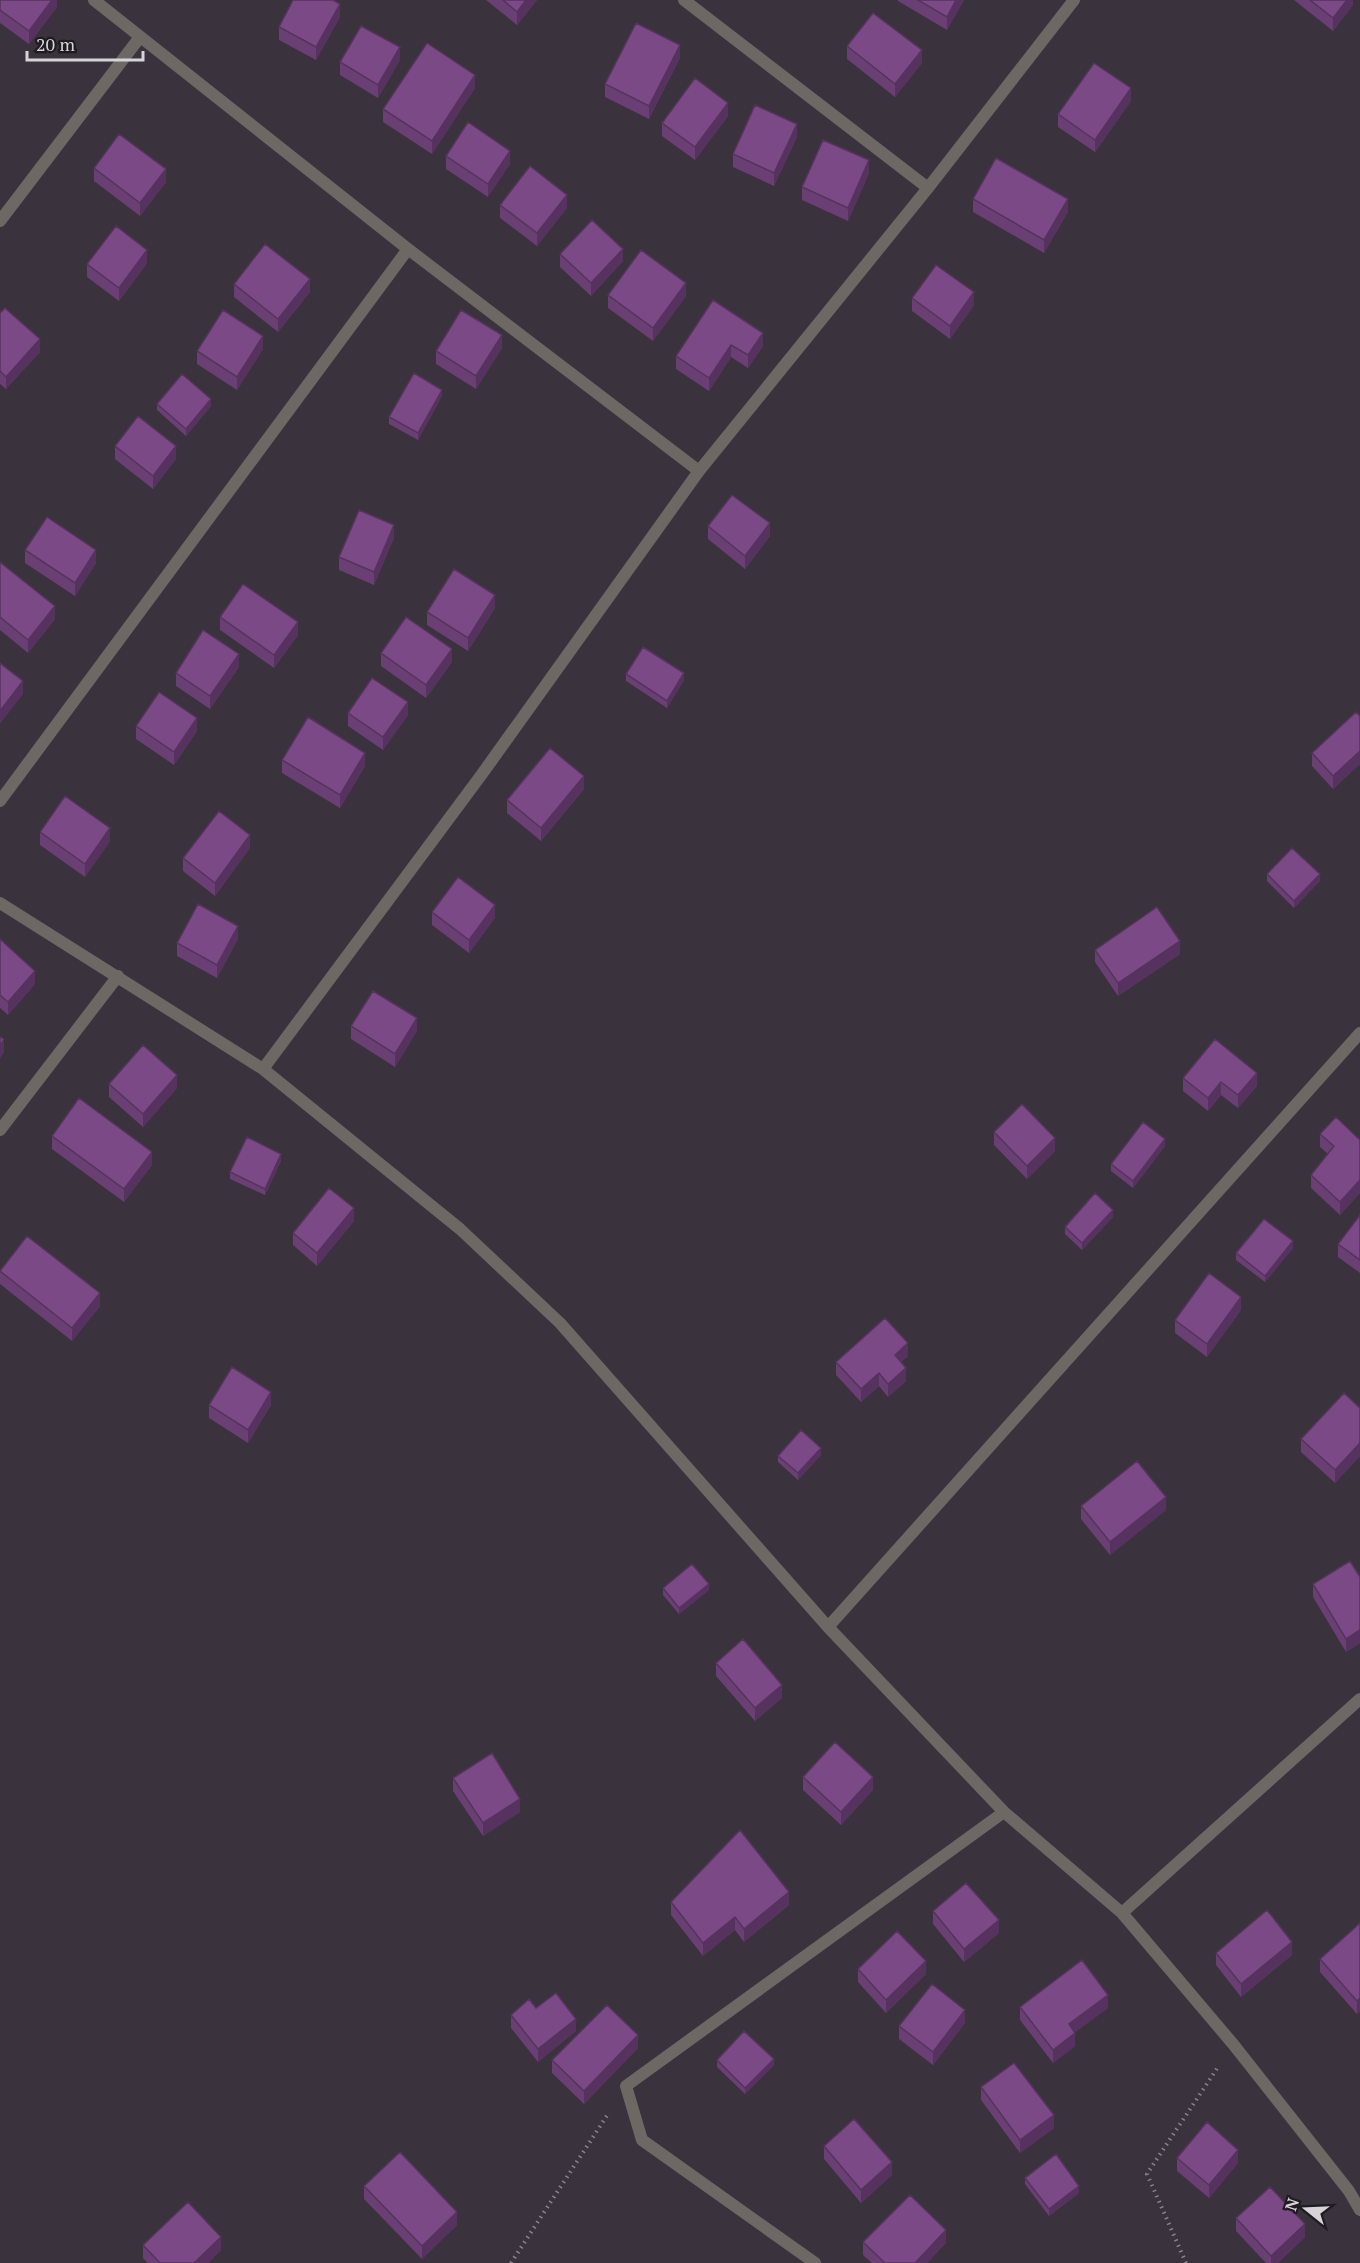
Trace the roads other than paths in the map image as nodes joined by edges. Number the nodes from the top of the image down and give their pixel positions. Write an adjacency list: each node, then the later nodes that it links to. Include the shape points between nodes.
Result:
1 (94, 0): 4 (street)
2 (684, 0): 5 (street)
3 (1074, 0): 5 (street)
4 (140, 37): 6 (street); 7 (street)
5 (928, 188): 8 (street)
6 (0, 220)
7 (408, 249): 8 (street); 9 (street)
8 (699, 471): 13 (street, via 482,774)
9 (0, 801)
10 (0, 903): 11 (street)
11 (117, 976): 13 (street); 14 (street)
12 (1360, 1033): 15 (street)
13 (263, 1069): 15 (street, via 460,1229 560,1323)
14 (0, 1130)
15 (828, 1627): 17 (street)
16 (1360, 1699): 18 (street)
17 (1004, 1812): 18 (street); 20 (street, via 626,2086 642,2140)
18 (1122, 1913): 19 (street, via 1233,2044)
19 (1360, 2210)
20 (815, 2263)

